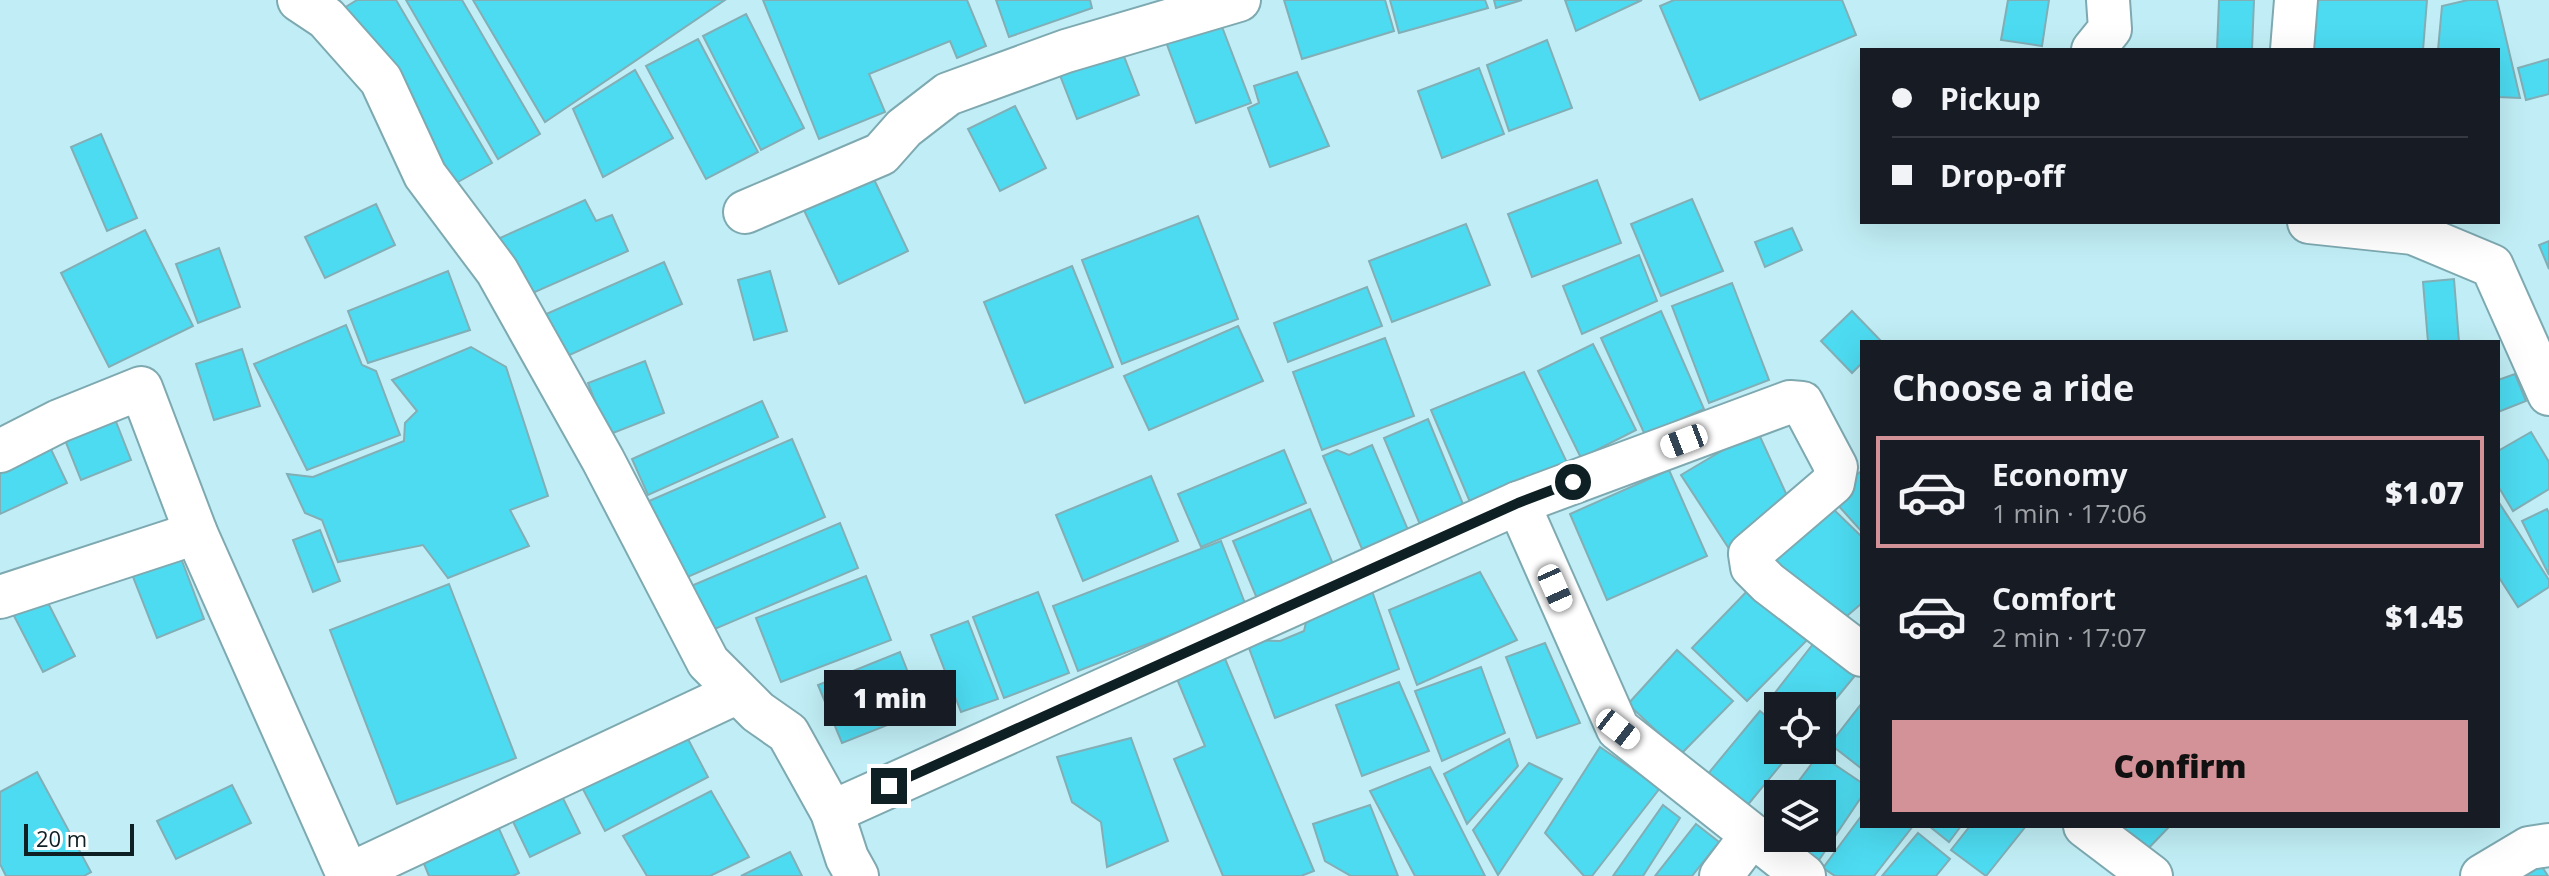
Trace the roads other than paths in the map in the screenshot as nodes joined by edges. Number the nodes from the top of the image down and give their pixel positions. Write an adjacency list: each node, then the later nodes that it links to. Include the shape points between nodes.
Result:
1 (299, 0): 15 (street, via 326,18 381,80 425,175 497,271 708,662)
2 (1239, 0): 7 (street, via 1066,51 948,94 904,128 881,154)
3 (2108, 0): 5 (street, via 2110,29)
4 (2296, 0): 6 (street)
5 (2095, 48)
6 (2292, 48)
7 (745, 212)
8 (2328, 224): 9 (street, via 2413,233 2492,266)
9 (2549, 394)
10 (0, 451): 12 (street, via 141,388)
11 (1518, 503): 14 (street, via 1767,410 1802,403 1836,467 1833,483 1750,554 1752,567); 16 (street); 18 (street, via 1618,729)
12 (196, 533): 13 (street); 15 (street, via 348,875)
13 (0, 597)
14 (1860, 653)
15 (736, 693): 16 (street, via 788,733)
16 (832, 812): 20 (street)
17 (2088, 828): 23 (street)
18 (1752, 835): 21 (street); 22 (street)
19 (2549, 845): 24 (street, via 2529,848)
20 (857, 876)
21 (1721, 876)
22 (1804, 876)
23 (2151, 876)
24 (2482, 876)

